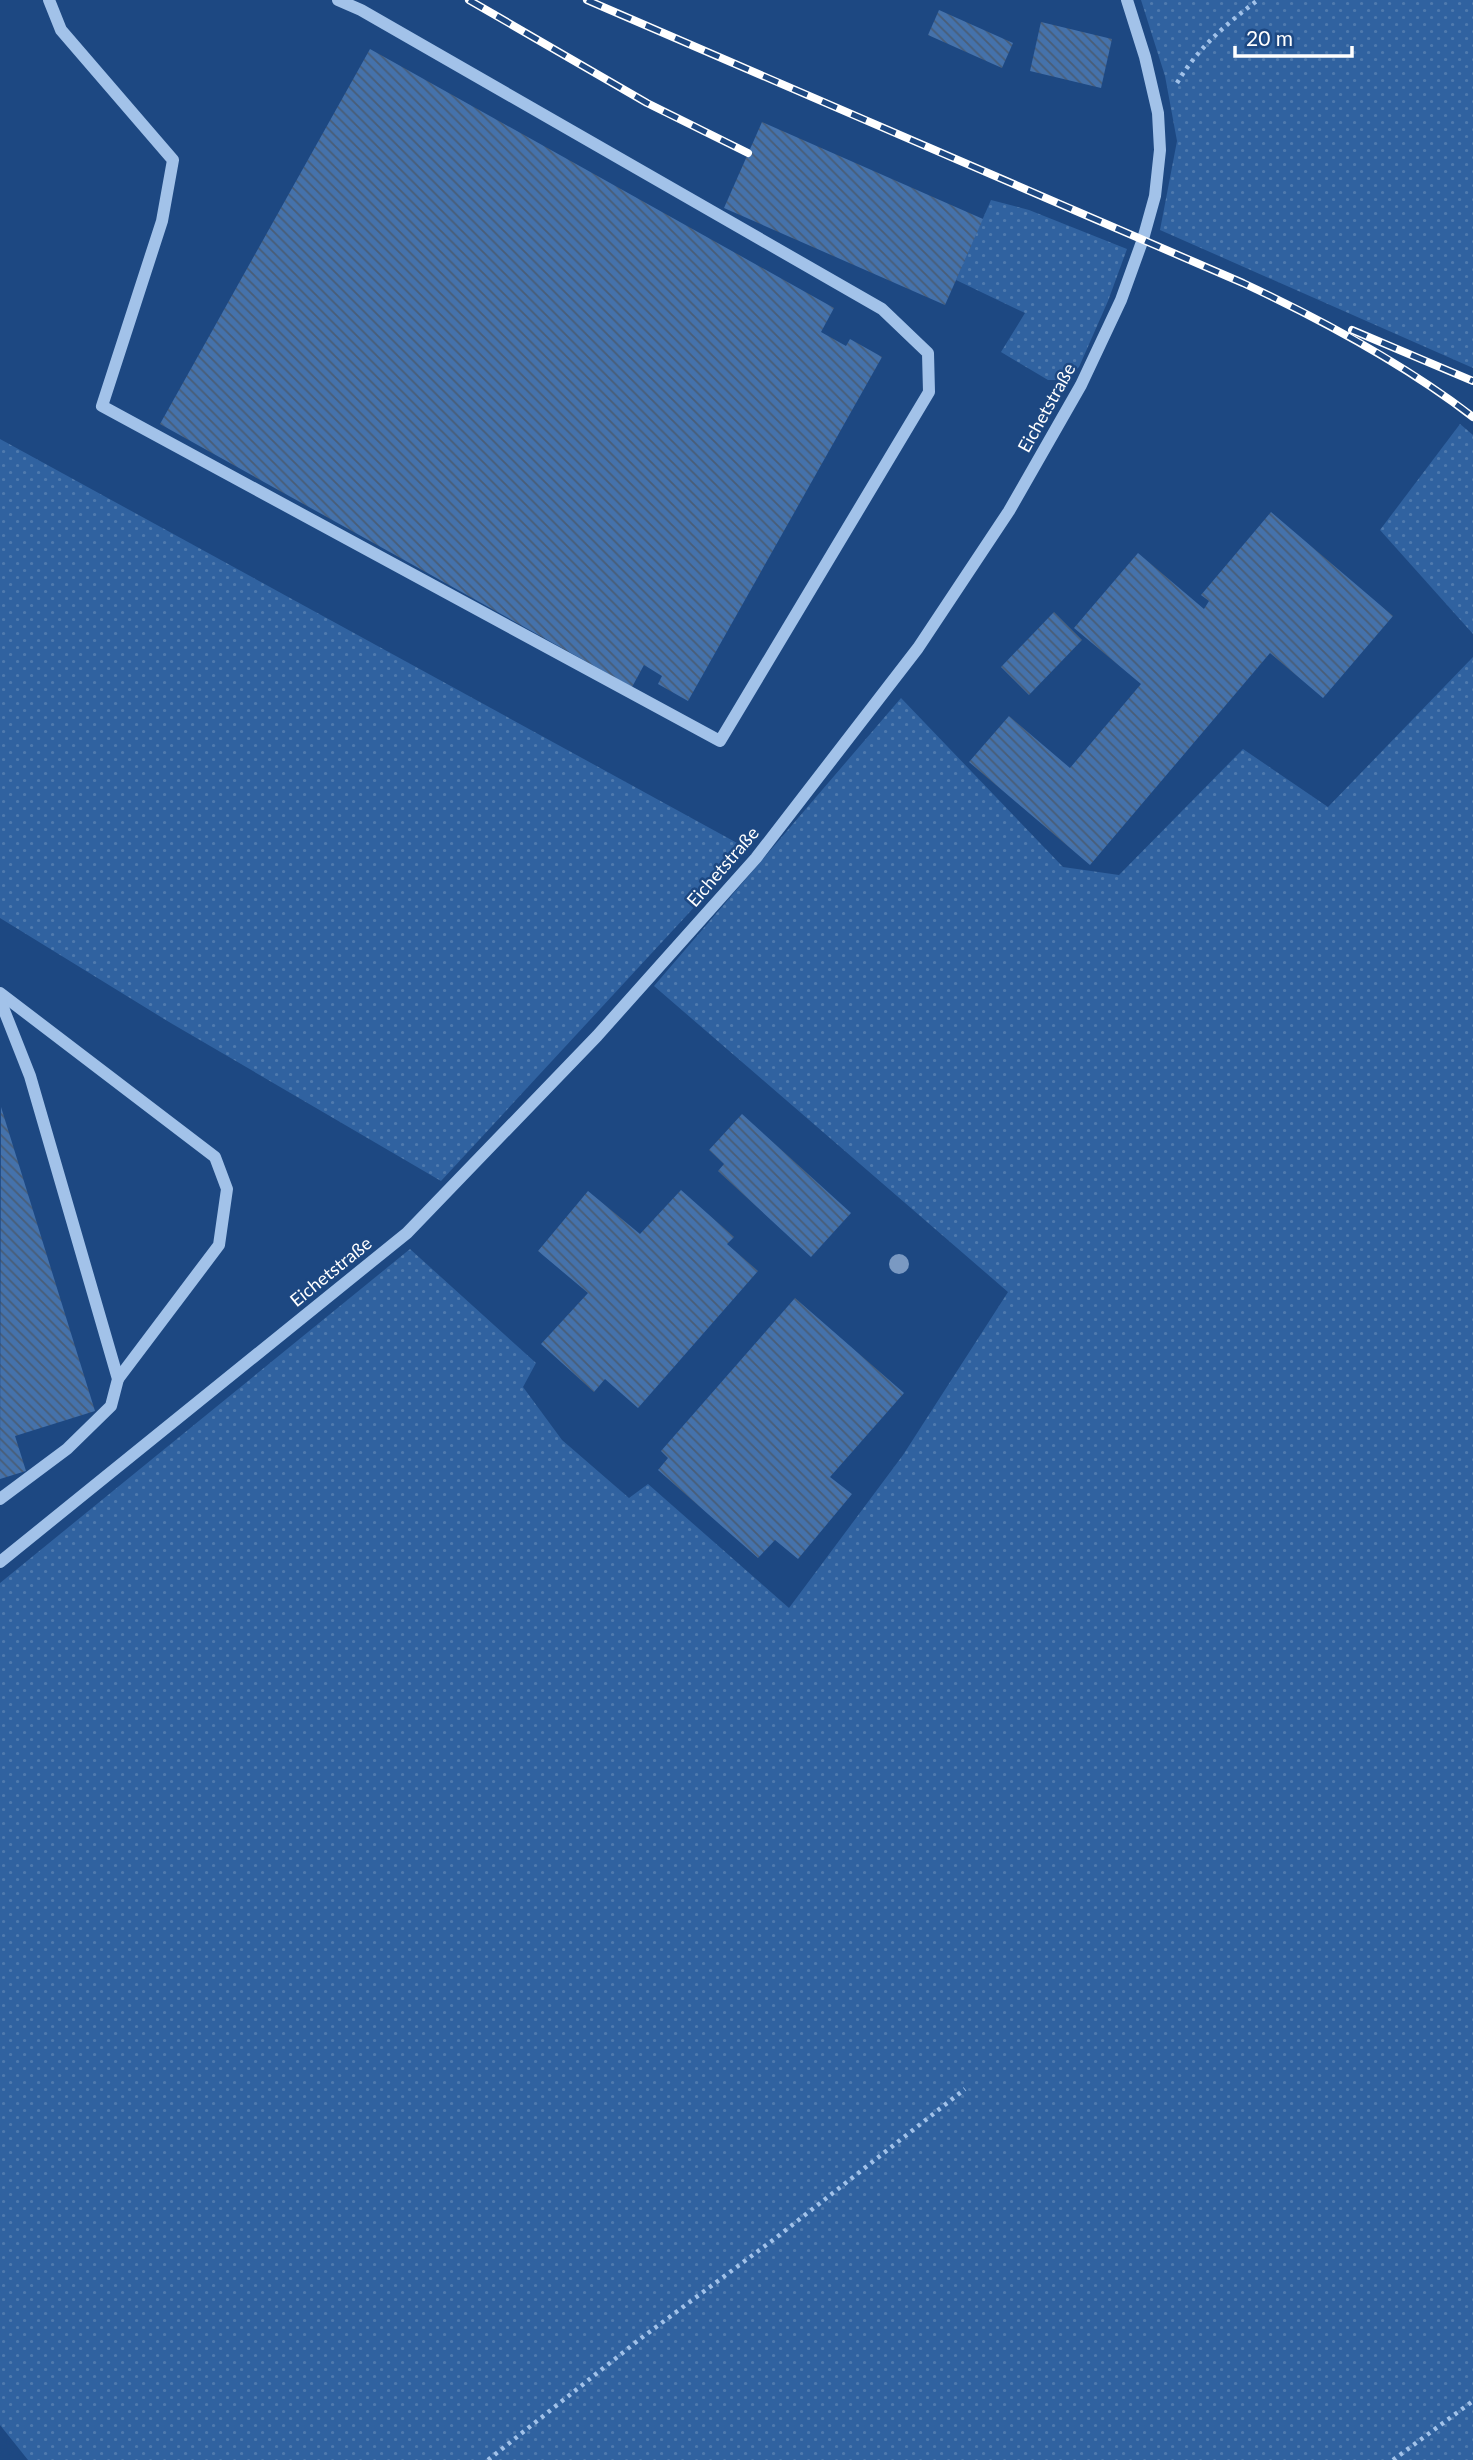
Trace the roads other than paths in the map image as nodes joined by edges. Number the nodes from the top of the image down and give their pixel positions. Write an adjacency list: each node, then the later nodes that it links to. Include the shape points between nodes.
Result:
1 (49, 0): 2 (street, via 61,30 173,160 162,221 102,406 720,741 929,392 928,353 882,309)
2 (338, 0)
3 (1127, 0): 8 (street, Eichetstraße, via 1158,113 1155,196 1143,239 1121,300 1081,385 1009,511 918,648 756,858 597,1036 407,1233)
4 (0, 993): 6 (street, via 215,1157 228,1189 219,1245)
5 (0, 999): 6 (street, via 30,1076)
6 (118, 1379): 7 (street, via 111,1406 67,1449)
7 (0, 1499)
8 (0, 1562)

